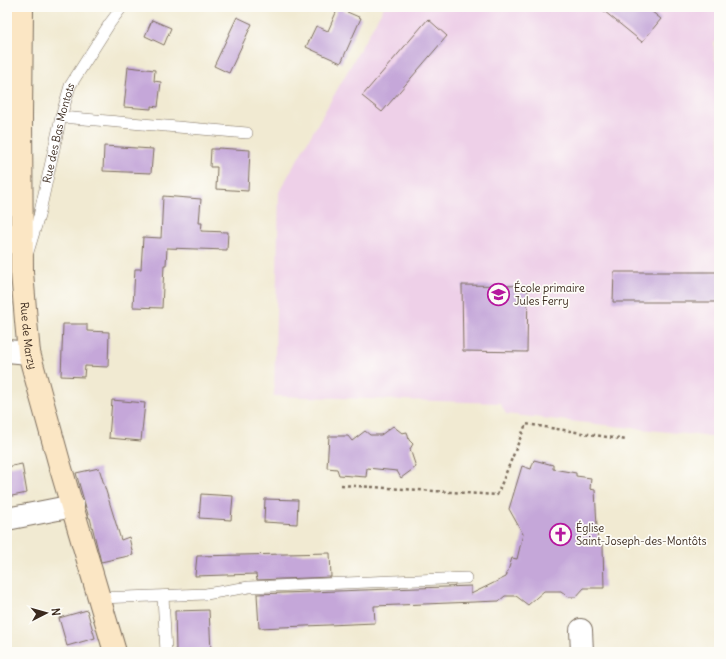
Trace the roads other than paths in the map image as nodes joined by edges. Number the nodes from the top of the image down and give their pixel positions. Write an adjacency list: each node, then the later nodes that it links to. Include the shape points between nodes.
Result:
1 (22, 7): 3 (main road, Rue de Marzy)
2 (122, 7): 4 (lane, Rue des Bas Montots, via 70,86)
3 (14, 115): 6 (main road, Rue de Marzy)
4 (61, 117): 5 (lane); 6 (lane, Rue des Bas Montots, via 40,216)
5 (247, 133)
6 (22, 272): 8 (main road, Rue de Marzy)
7 (7, 351): 8 (street)
8 (30, 353): 9 (main road, Rue de Marzy)
9 (72, 506): 10 (street); 13 (main road, Rue de Marzy)
10 (7, 519)
11 (466, 578): 12 (lane, via 249,587 206,594)
12 (163, 596): 13 (lane); 16 (lane)
13 (99, 598): 15 (main road, Rue de Marzy)
14 (581, 630): 17 (street)
15 (115, 652)
16 (166, 652)
17 (582, 652)

